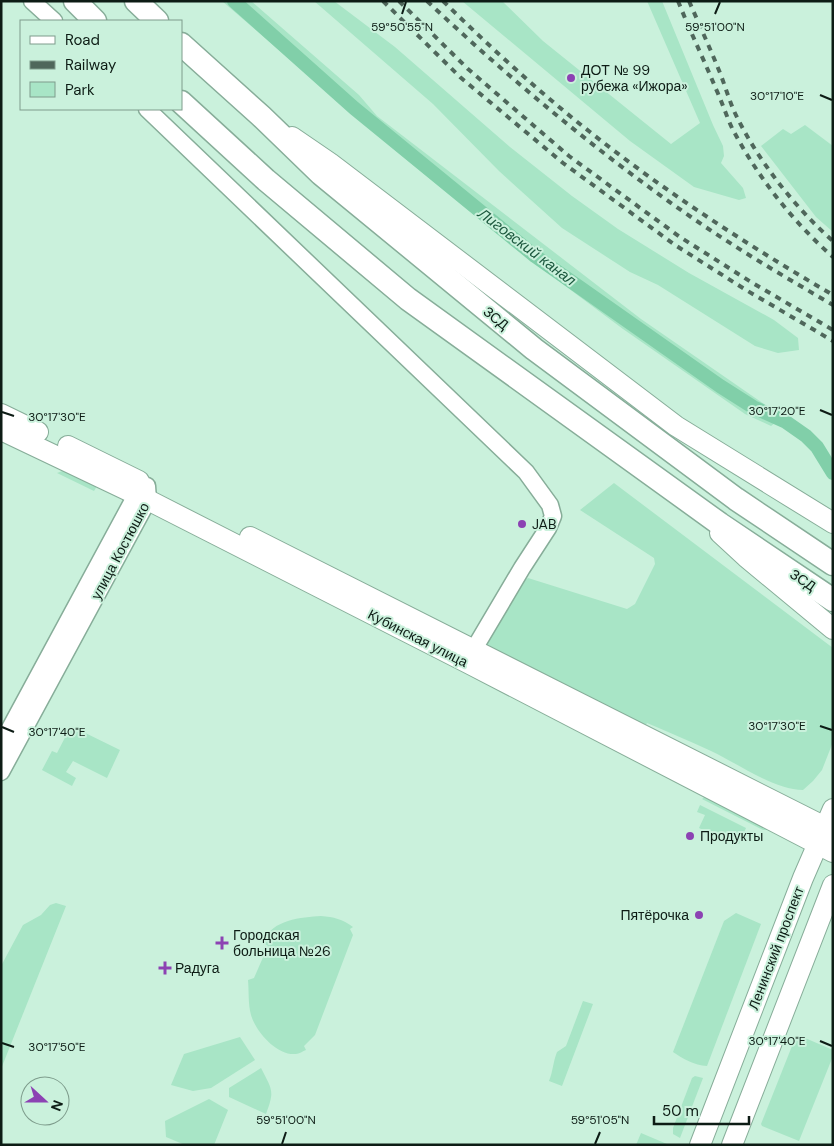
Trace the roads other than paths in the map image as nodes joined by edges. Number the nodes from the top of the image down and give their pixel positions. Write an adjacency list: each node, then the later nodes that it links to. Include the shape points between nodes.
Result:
1 (32, 1): 4 (street)
2 (75, 1): 5 (highway)
3 (136, 1): 6 (highway)
4 (53, 20)
5 (94, 20)
6 (156, 20)
7 (182, 45): 10 (highway, ЗСД)
8 (182, 103): 14 (highway, ЗСД, via 266,180 408,299)
9 (148, 110): 19 (street, via 526,472 550,505 553,516 548,528)
10 (262, 116): 15 (main road, via 330,163 676,426); 16 (highway, ЗСД, via 321,174 534,350 736,499)
11 (1, 414): 13 (main road, Кубинская улица)
12 (1, 430): 13 (main road, Кубинская улица)
13 (144, 494): 19 (main road, Кубинская улица); 20 (street, улица Костюшко); 21 (main road, Кубинская улица, via 468,663)
14 (678, 494): 17 (highway, ЗСД); 18 (main road, via 746,557)
15 (833, 523)
16 (833, 564)
17 (833, 600)
18 (833, 629)
19 (474, 649): 21 (main road, Кубинская улица)
20 (3, 759)
21 (828, 832): 23 (main road, Ленинский проспект)
22 (833, 885): 24 (main road)
23 (700, 1145)
24 (732, 1145)

